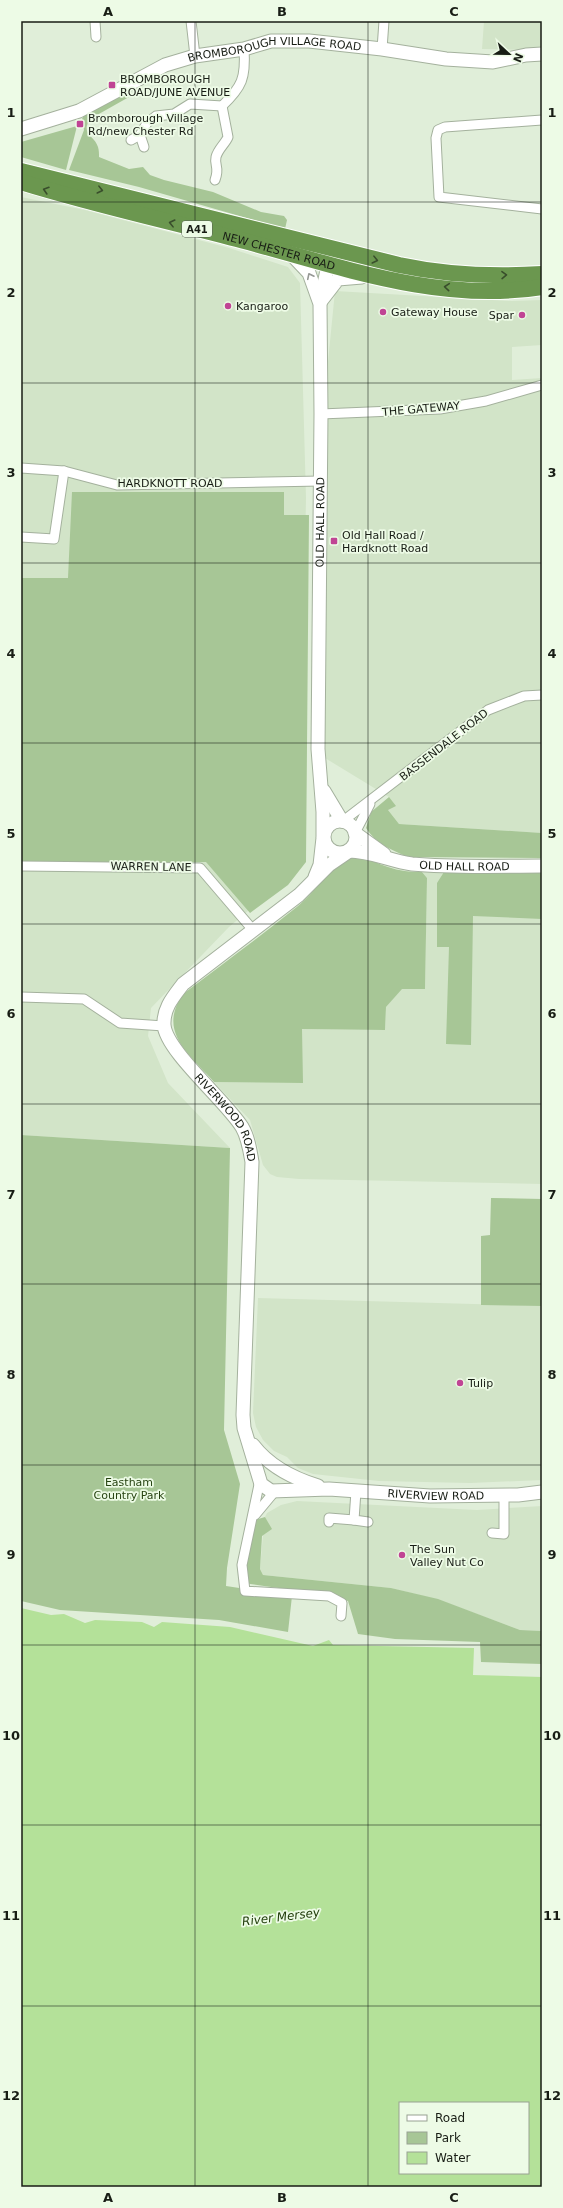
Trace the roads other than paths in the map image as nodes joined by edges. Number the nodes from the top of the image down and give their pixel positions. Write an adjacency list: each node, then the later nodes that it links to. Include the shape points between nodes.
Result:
1 (95, 21): 4 (street)
2 (191, 21): 8 (street)
3 (384, 21): 6 (street)
4 (96, 37)
5 (244, 49): 6 (street, BROMBOROUGH VILLAGE ROAD, via 271,41 295,40); 8 (street, BROMBOROUGH VILLAGE ROAD); 9 (street, via 246,66 243,82)
6 (382, 49): 7 (street, BROMBOROUGH VILLAGE ROAD, via 446,59 493,62)
7 (542, 54)
8 (195, 56): 11 (street, BROMBOROUGH VILLAGE ROAD, via 166,65 79,111)
9 (222, 106): 12 (street, via 190,104 174,114 156,116 147,123); 16 (street, via 228,137 217,152 217,175)
10 (542, 120): 19 (street, via 445,127 438,130 436,138 439,197)
11 (21, 129)
12 (140, 135): 13 (street); 14 (street)
13 (131, 140)
14 (144, 147)
15 (21, 170): 18 (highway, NEW CHESTER ROAD / A41, one-way to 18)
16 (228, 170)
17 (21, 182): 21 (highway, NEW CHESTER ROAD / A41, one-way to 17)
18 (133, 198): 20 (highway, NEW CHESTER ROAD / A41); 22 (street, via 315,252 323,257)
19 (542, 209)
20 (338, 250): 22 (street, via 330,256); 23 (highway, NEW CHESTER ROAD / A41, one-way to 23, via 436,272 485,275)
21 (292, 255): 22 (highway, NEW CHESTER ROAD / A41); 26 (street, one-way to 21, via 309,273)
22 (326, 264): 24 (highway, NEW CHESTER ROAD / A41); 26 (street, OLD HALL ROAD)
23 (542, 274)
24 (372, 277): 25 (highway, NEW CHESTER ROAD / A41, one-way to 24, via 501,292 432,286); 26 (street, via 348,276 338,279)
25 (542, 287)
26 (320, 303): 28 (street, OLD HALL ROAD)
27 (542, 385): 28 (street, THE GATEWAY, via 486,401 440,410)
28 (321, 414): 31 (street, OLD HALL ROAD)
29 (21, 468): 30 (street, HARDKNOTT ROAD)
30 (64, 471): 31 (street, HARDKNOTT ROAD, via 117,485); 32 (street, via 54,539)
31 (320, 481): 34 (street, OLD HALL ROAD)
32 (21, 537)
33 (542, 695): 35 (street, BASSENDALE ROAD, via 524,696 488,710)
34 (320, 780): 36 (street, OLD HALL ROAD, via 329,801); 38 (street, OLD HALL ROAD, via 324,812)
35 (373, 800): 36 (street, BASSENDALE ROAD); 37 (street, BASSENDALE ROAD)
36 (343, 821): 37 (street, via 351,825); 38 (street, via 327,826)
37 (355, 833): 39 (street, via 355,843); 40 (street, OLD HALL ROAD)
38 (323, 837): 39 (street, via 324,843 332,852 343,854); 43 (street, via 320,864)
39 (348, 851): 40 (street, OLD HALL ROAD, via 364,851); 43 (street)
40 (389, 857): 42 (street, OLD HALL ROAD, via 404,863 433,865)
41 (21, 866): 44 (street, WARREN LANE, via 200,868)
42 (542, 866)
43 (313, 881): 44 (street)
44 (253, 930): 46 (street, via 183,984 170,1001 165,1013)
45 (21, 997): 46 (street, via 84,999 120,1023)
46 (164, 1026): 47 (street, RIVERWOOD ROAD, via 177,1052 234,1116 243,1128 249,1144 252,1162 243,1409)
47 (246, 1434): 48 (street, RIVERWOOD ROAD, via 262,1456); 49 (street, RIVERWOOD ROAD)
48 (279, 1469): 49 (street, via 266,1469); 50 (street, RIVERVIEW ROAD, via 297,1479); 51 (street, via 285,1476 284,1484)
49 (260, 1480): 51 (street, via 264,1487); 56 (street)
50 (329, 1489): 51 (street, RIVERVIEW ROAD); 52 (street, RIVERVIEW ROAD)
51 (276, 1491): 56 (street)
52 (356, 1491): 54 (street, RIVERVIEW ROAD, via 430,1496); 55 (street)
53 (542, 1492): 54 (street, RIVERVIEW ROAD)
54 (504, 1495): 59 (street, via 504,1534)
55 (354, 1520): 57 (street, via 329,1518); 58 (street)
56 (251, 1522): 60 (street, via 242,1565 245,1591 330,1596 342,1603)
57 (329, 1522)
58 (368, 1522)
59 (492, 1533)
60 (341, 1616)

